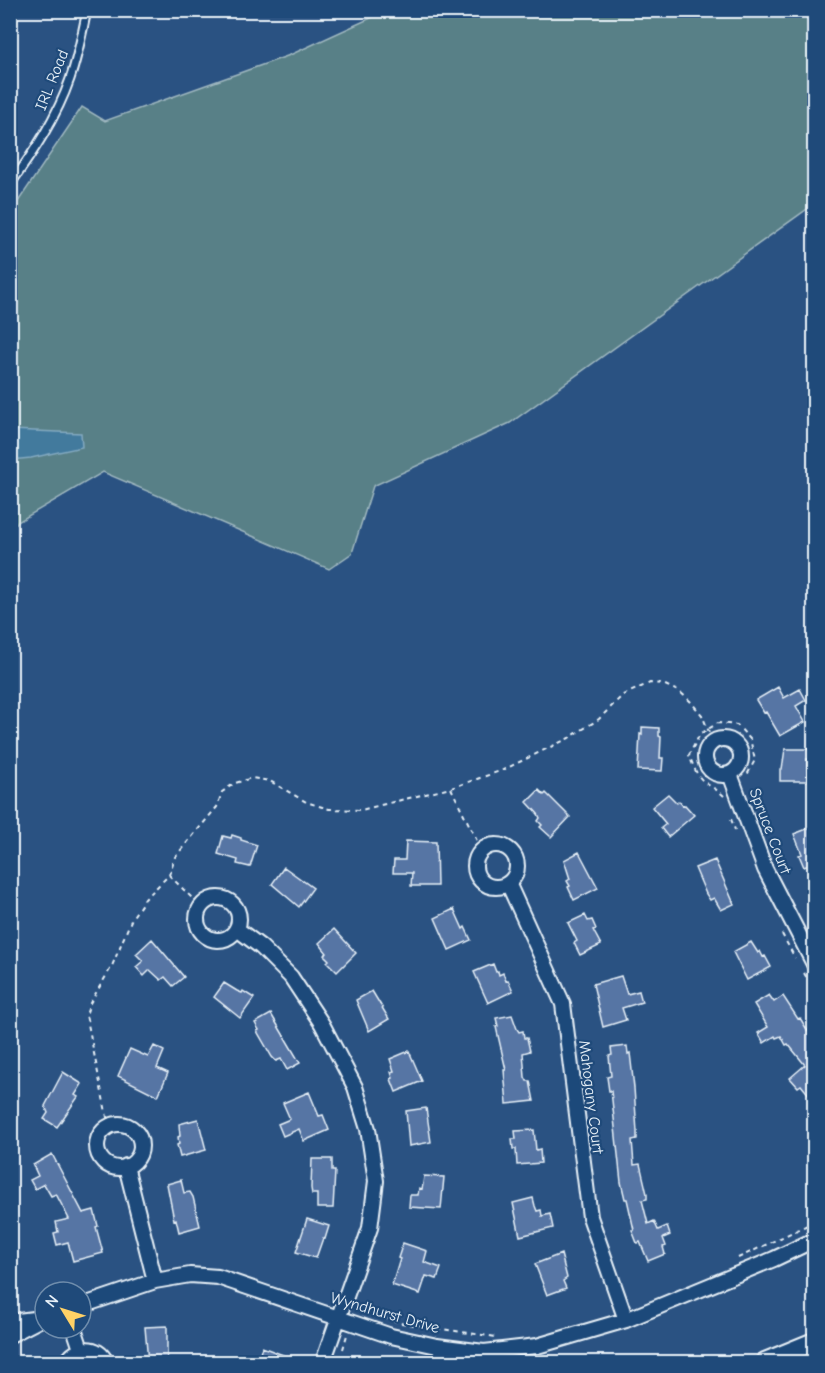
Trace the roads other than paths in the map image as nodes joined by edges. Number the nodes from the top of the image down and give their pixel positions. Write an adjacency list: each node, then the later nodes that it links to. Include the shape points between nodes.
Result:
1 (87, 10): 2 (lane, IRL Road, via 69,81 37,146)
2 (10, 185)
3 (730, 774): 3 (street, Spruce Court, via 740,765 741,751 736,743 725,738 707,748 706,763 718,775); 6 (street, Spruce Court, via 765,869)
4 (508, 883): 4 (street, via 516,873 517,863 511,851 498,846 482,851 476,865 484,884 496,887); 13 (street, Mahogany Court, via 562,1004 590,1217)
5 (237, 929): 5 (street, via 237,909 226,900 214,899 201,907 198,926 208,938 228,938); 11 (street, via 291,977 304,996 355,1087 369,1128 376,1181 370,1228)
6 (814, 964)
7 (126, 1166): 7 (street, via 138,1156 140,1141 136,1132 118,1124 100,1135 98,1154 111,1166); 9 (street)
8 (814, 1240): 13 (street, Wyndhurst Drive)
9 (155, 1281): 10 (street, Wyndhurst Drive); 11 (street, Wyndhurst Drive, via 190,1275 218,1277)
10 (93, 1302)
11 (339, 1318): 13 (street, Wyndhurst Drive, via 391,1336 484,1352 537,1346); 22 (street)
12 (33, 1319): 14 (street)
13 (626, 1320)
14 (10, 1322)
15 (33, 1323): 16 (street)
16 (10, 1335)
17 (78, 1340): 19 (street)
18 (814, 1342): 23 (main road)
19 (81, 1349): 20 (street); 21 (street, via 98,1351)
20 (67, 1362)
21 (106, 1362)
22 (323, 1362)
23 (765, 1362)

